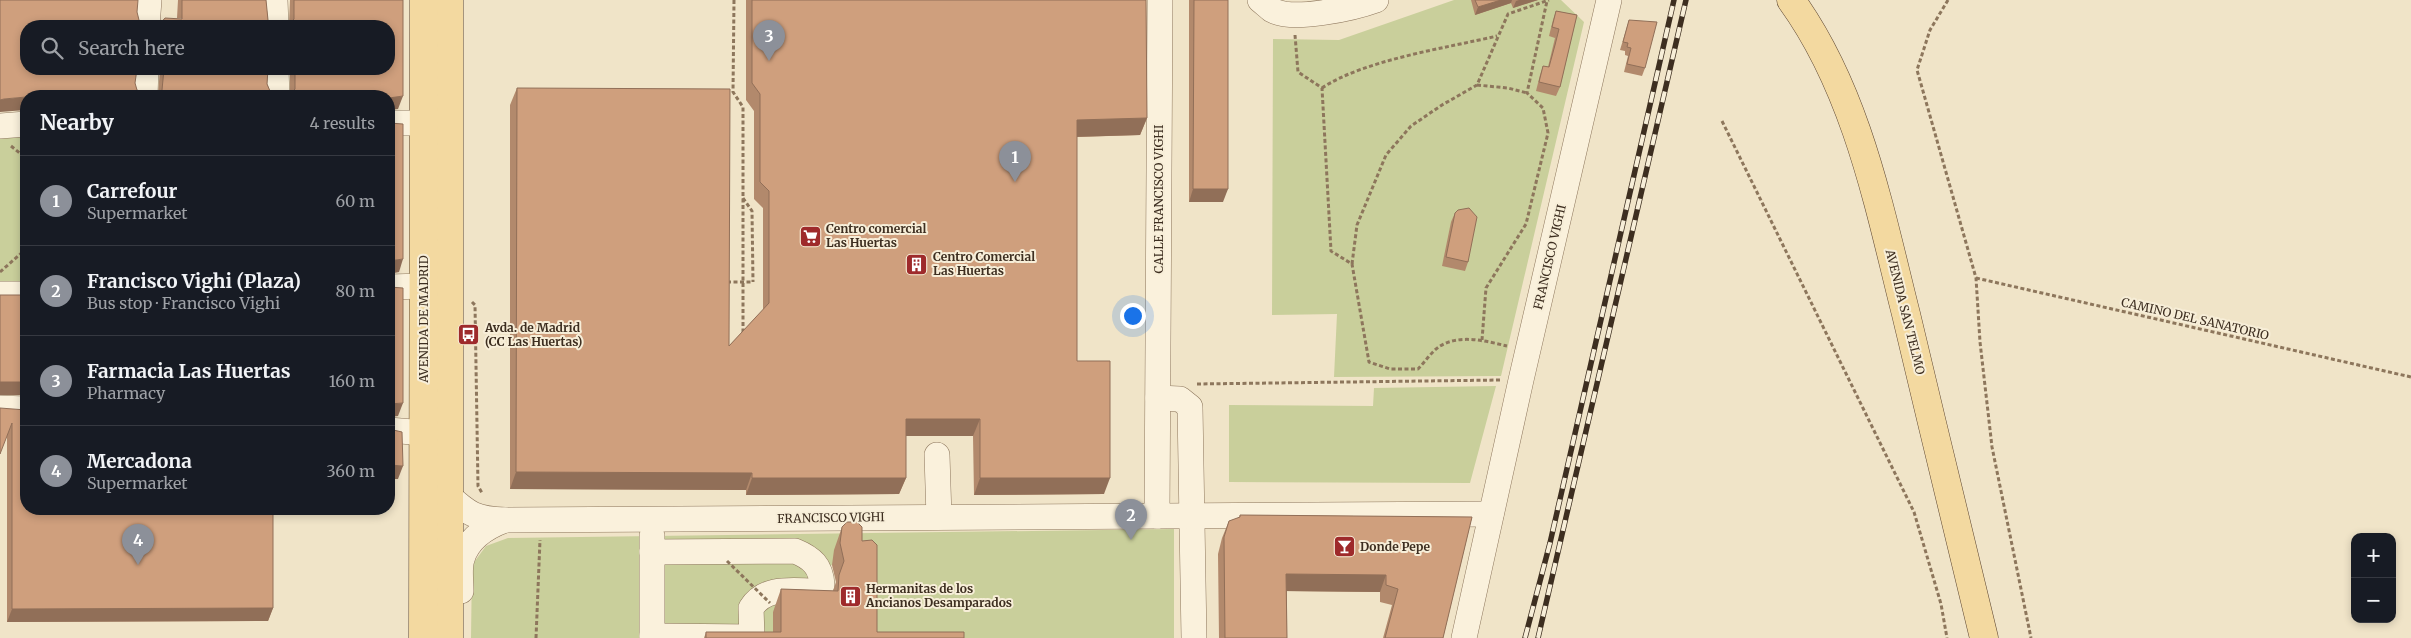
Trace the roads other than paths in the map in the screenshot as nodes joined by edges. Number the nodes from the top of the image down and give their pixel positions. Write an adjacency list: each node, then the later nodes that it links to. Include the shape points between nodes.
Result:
1 (148, 0): 10 (street)
2 (275, 0): 11 (street)
3 (424, 0): 17 (main road, AVENIDA DE MADRID)
4 (448, 0): 30 (main road, AVENIDA DE MADRID)
5 (1160, 0): 24 (street, CALLE FRANCISCO VIGHI)
6 (1260, 0): 7 (street, via 1273,11 1286,14 1334,12)
7 (1376, 0)
8 (1609, 0): 31 (street, FRANCISCO VIGHI)
9 (1791, 0): 44 (main road, AVENIDA SAN TELMO, via 1808,24 1841,86 1881,212)
10 (148, 20)
11 (276, 20)
12 (146, 75): 14 (street)
13 (276, 75): 15 (street)
14 (145, 90)
15 (277, 90)
16 (395, 123): 17 (street)
17 (424, 123): 20 (main road, AVENIDA DE MADRID)
18 (20, 124): 19 (street)
19 (0, 126)
20 (424, 286): 21 (street); 28 (main road, AVENIDA DE MADRID)
21 (395, 287)
22 (0, 294): 23 (street)
23 (20, 294)
24 (1158, 391): 32 (street, via 1180,399 1190,407); 33 (street, CALLE FRANCISCO VIGHI)
25 (0, 408): 26 (street)
26 (20, 409)
27 (395, 431): 28 (street)
28 (424, 433): 39 (main road, AVENIDA DE MADRID)
29 (937, 455): 34 (street)
30 (448, 494): 36 (street, FRANCISCO VIGHI, via 466,512 482,519); 40 (main road, AVENIDA DE MADRID)
31 (1491, 514): 32 (street); 43 (street)
32 (1194, 515): 33 (street); 42 (street)
33 (1158, 516): 34 (street, FRANCISCO VIGHI)
34 (939, 517): 35 (street, FRANCISCO VIGHI)
35 (652, 518): 36 (street, FRANCISCO VIGHI); 37 (street)
36 (504, 520): 41 (street, FRANCISCO VIGHI, via 484,528 462,559)
37 (652, 552): 38 (street); 38 (street, via 795,552 816,563 822,573 822,585 817,590 770,591 763,595 751,608 752,637)
38 (652, 637)
39 (423, 638)
40 (449, 638)
41 (455, 638)
42 (1194, 638)
43 (1464, 638)
44 (1984, 638)

